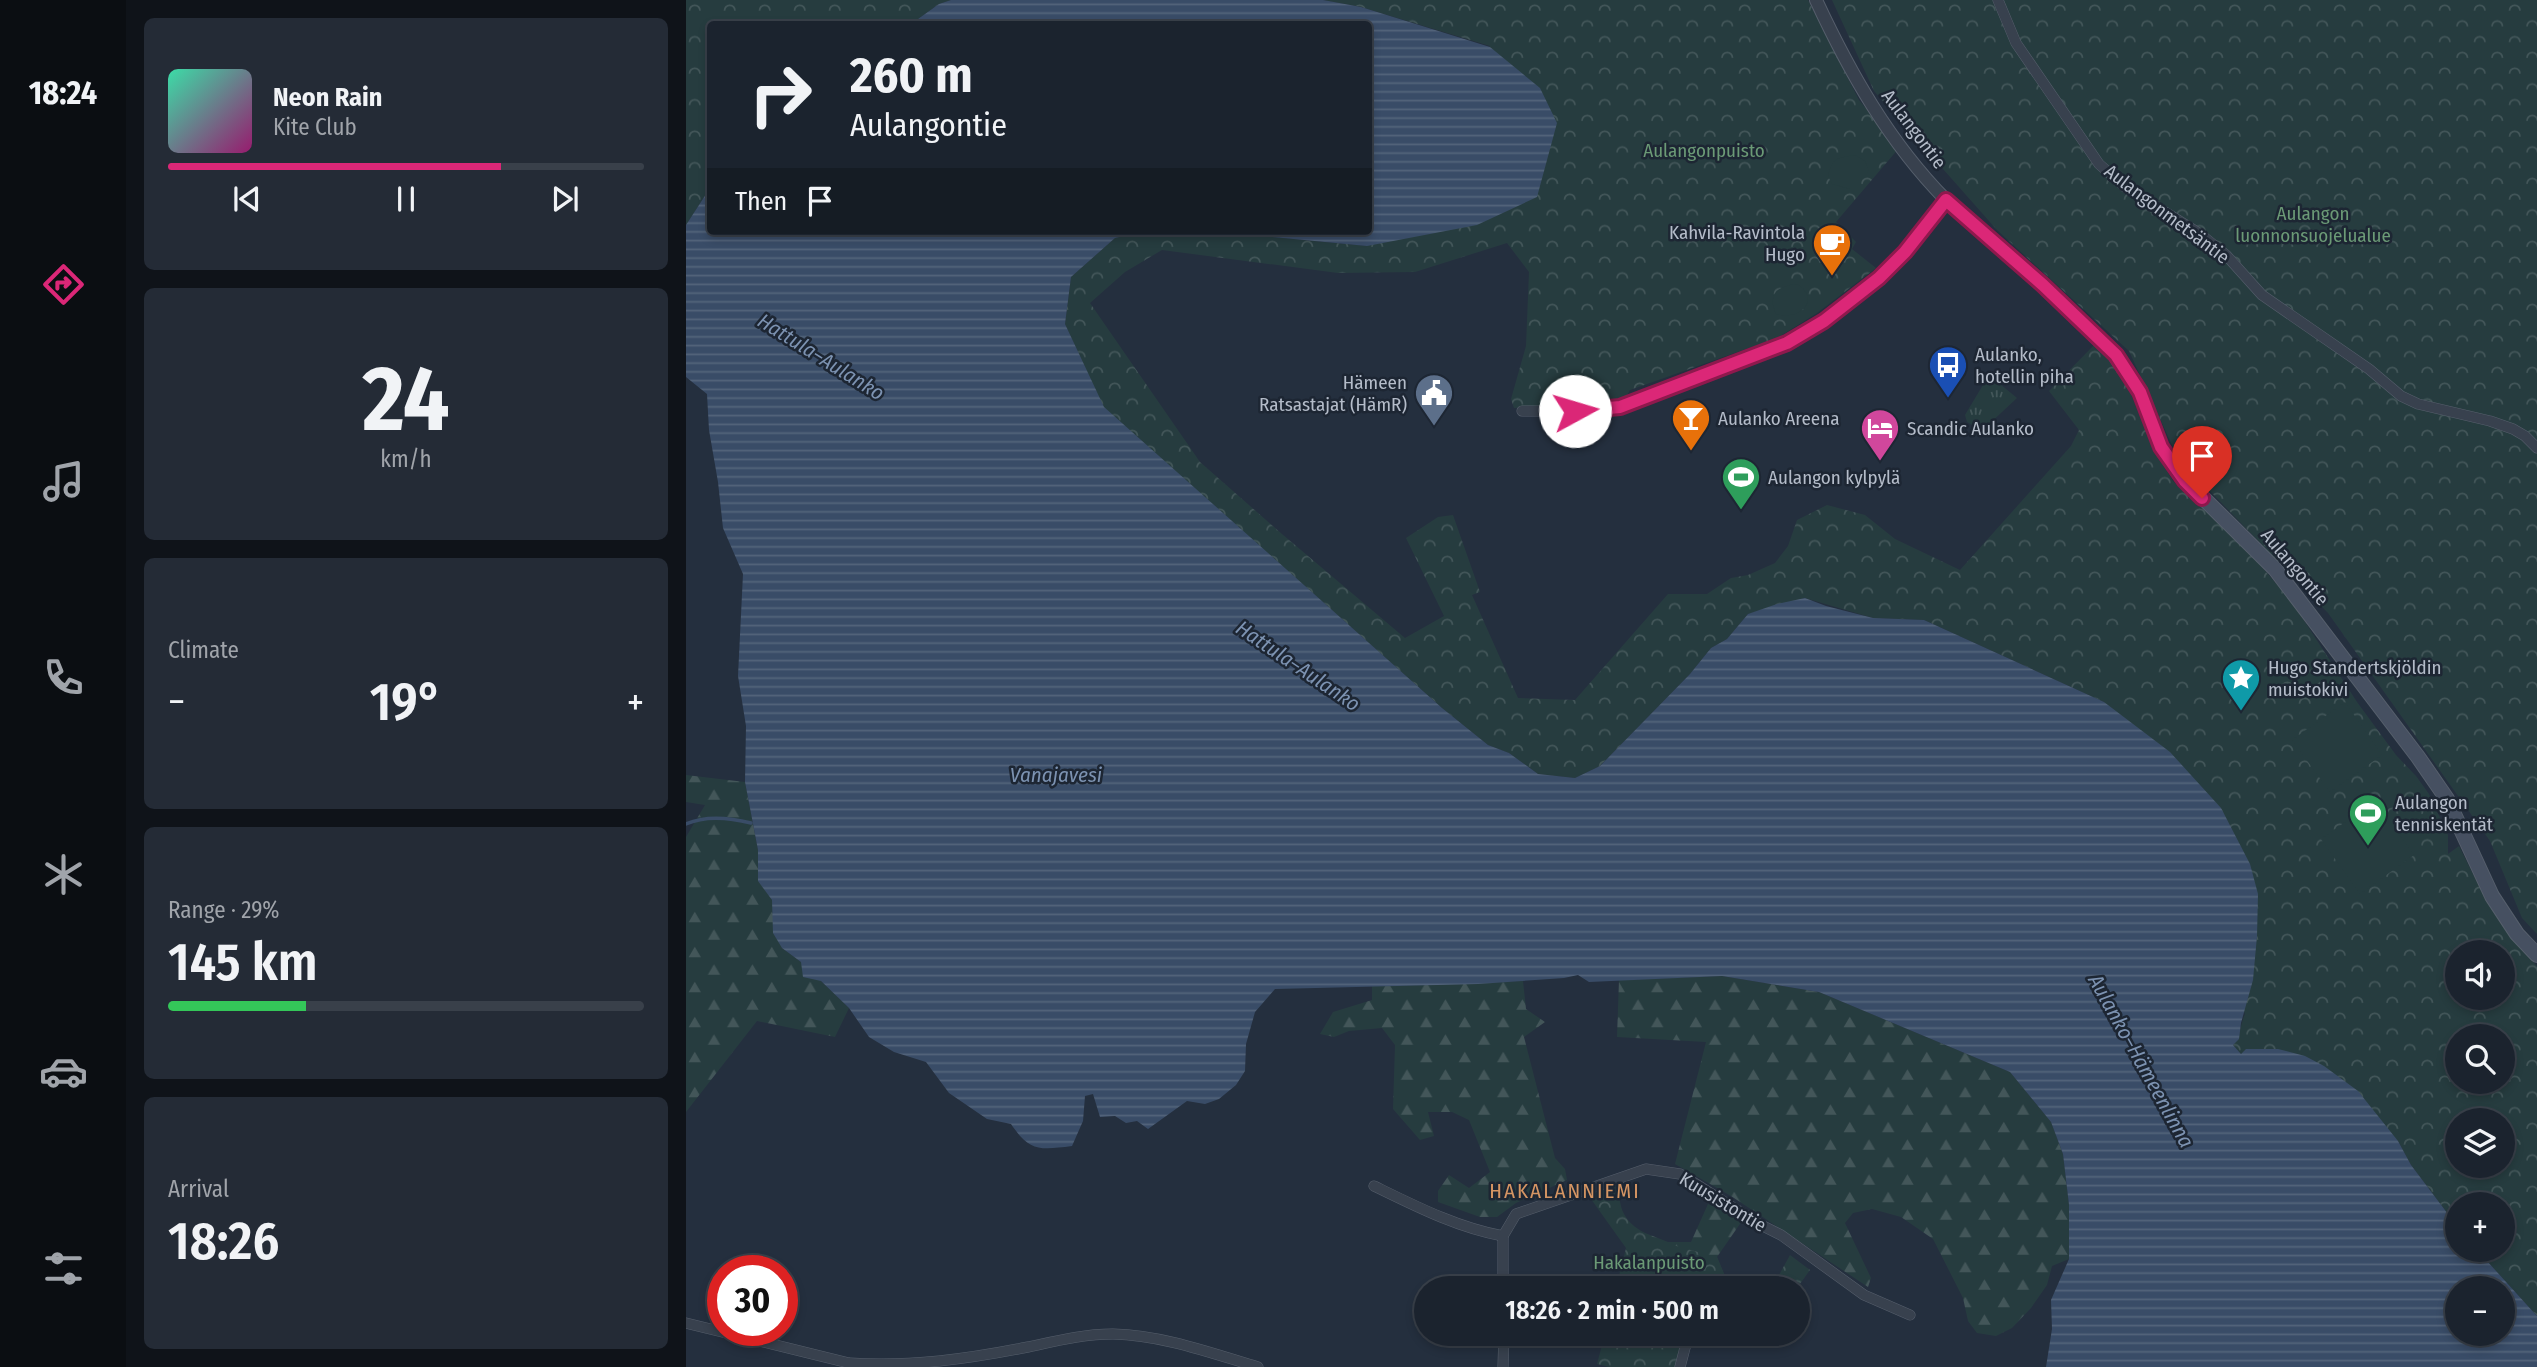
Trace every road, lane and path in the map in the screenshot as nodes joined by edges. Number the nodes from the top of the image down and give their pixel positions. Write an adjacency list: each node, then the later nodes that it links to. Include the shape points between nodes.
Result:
1 (1816, 0): 3 (street, Aulangontie, via 1874,111)
2 (1998, 0): 6 (street, Aulangonmetsäntie, via 2016,43 2099,164 2125,187 2200,234 2262,295 2401,396 2513,429)
3 (1946, 200): 4 (street, Aulangontie); 5 (street, via 1879,278 1787,343 1620,407)
4 (2043, 285): 7 (main road, Aulangontie, via 2116,355 2140,392 2161,447 2180,475 2275,569 2418,757 2447,799 2492,896)
5 (1522, 411)
6 (2537, 448)
7 (2537, 955)
8 (1374, 1185): 9 (street, via 1469,1228)
9 (1503, 1236): 10 (street); 11 (street, Kuusistontie, via 1516,1214 1525,1209 1646,1169 1664,1170 1680,1174 1782,1236 1864,1295)
10 (1503, 1276)
11 (1910, 1315)
12 (686, 1323): 15 (street, via 870,1366 937,1364 1113,1334 1171,1342)
13 (1504, 1346): 16 (street)
14 (1685, 1346): 17 (street)
15 (1258, 1367)
16 (1503, 1367)
17 (1680, 1367)

